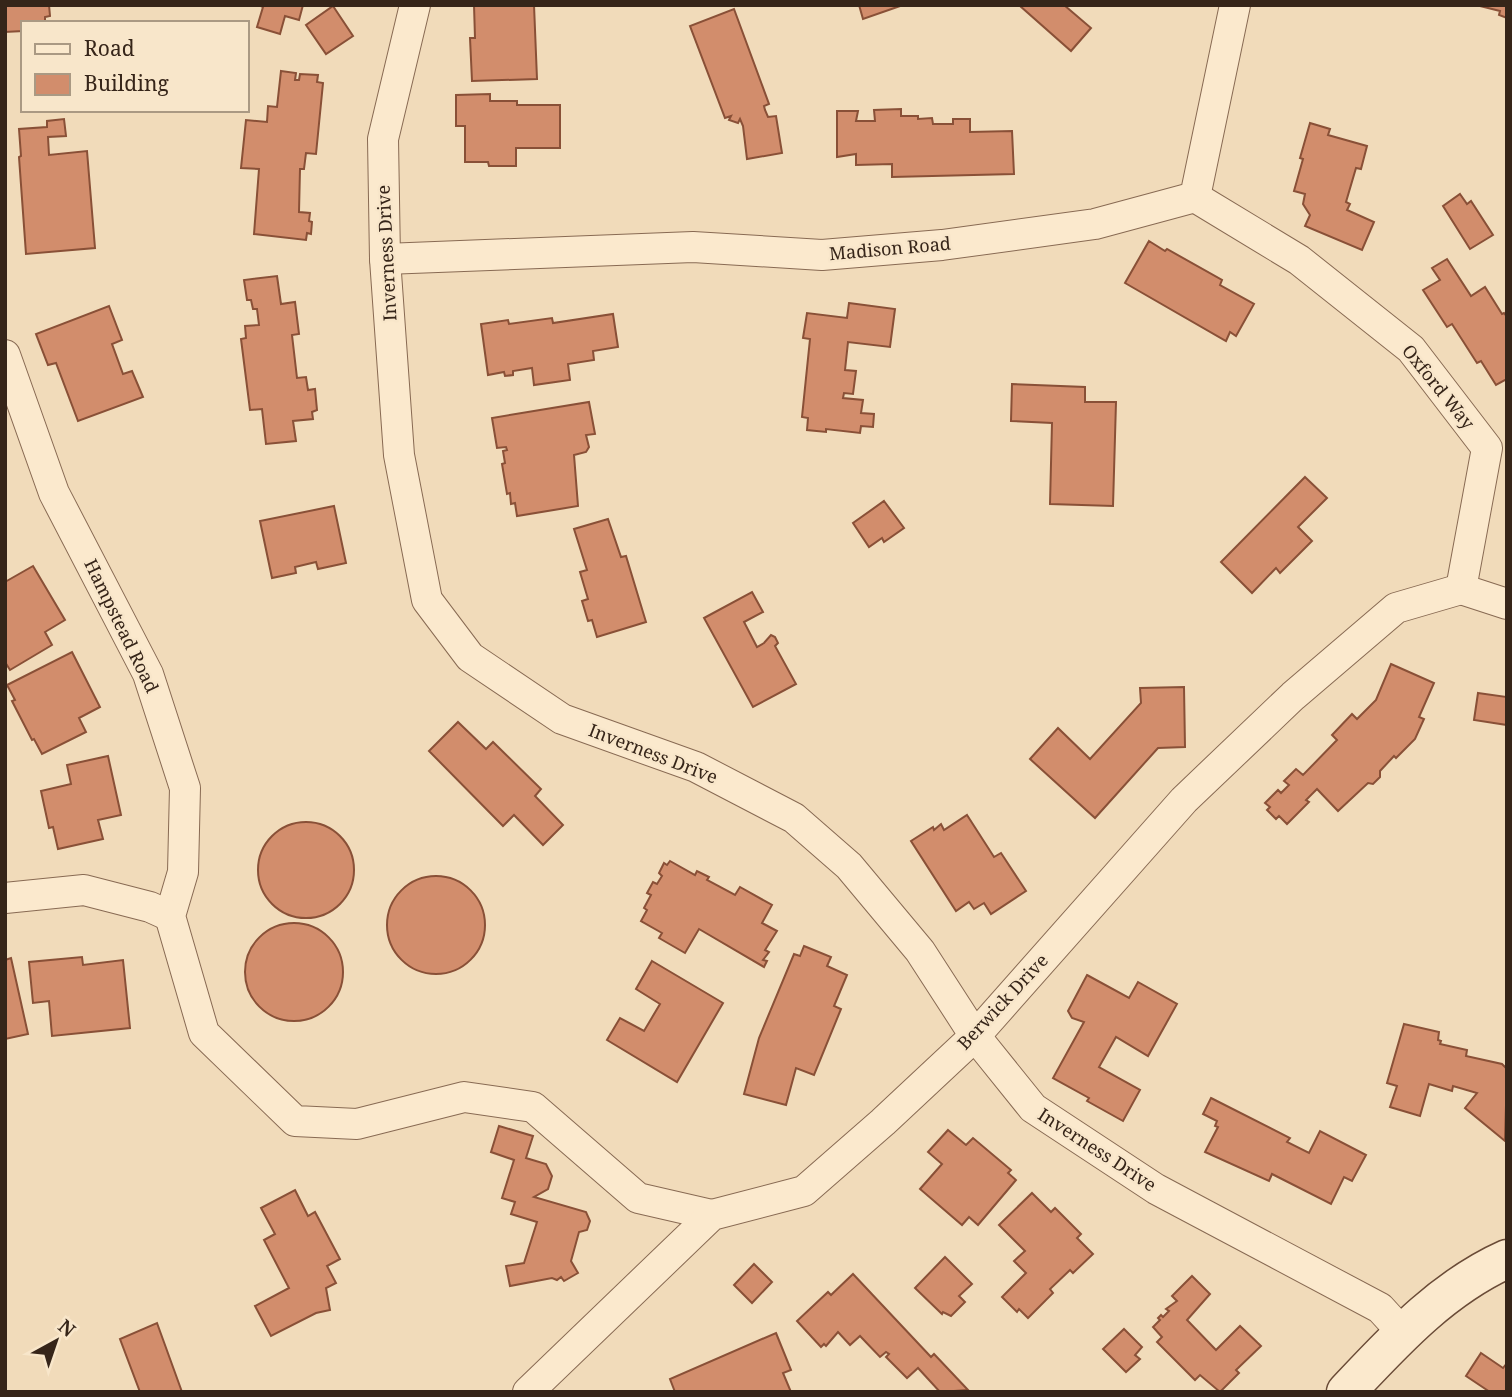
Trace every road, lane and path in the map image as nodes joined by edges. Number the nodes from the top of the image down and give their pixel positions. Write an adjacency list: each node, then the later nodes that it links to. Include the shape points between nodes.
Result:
1 (415, 5): 4 (street, Inverness Drive, via 383,139)
2 (1235, 5): 3 (street)
3 (1195, 197): 4 (street, Madison Road, via 1095,224 942,245 822,255 694,247); 6 (street, Oxford Way, via 1299,260 1411,349 1487,448)
4 (385, 259): 10 (street, Inverness Drive, via 399,455 427,600 463,648 562,719 696,767 794,818 849,866 911,940)
5 (5, 355): 9 (street, Hampstead Road, via 54,493 148,674 185,788 183,872)
6 (1461, 589): 7 (street); 10 (street, Berwick Drive, via 1396,608 1293,696 1184,800)
7 (1507, 604)
8 (5, 898): 9 (street, via 84,890)
9 (170, 916): 11 (street, via 204,1033 295,1121 357,1124 464,1097 533,1107 638,1198)
10 (975, 1036): 11 (street, Berwick Drive, via 804,1191); 13 (street, Inverness Drive, via 1033,1108 1156,1189 1380,1308)
11 (712, 1215): 14 (street, Berwick Drive)
12 (1507, 1259): 13 (main road, via 1474,1274)
13 (1402, 1332): 15 (main road)
14 (528, 1392)
15 (1346, 1392)

